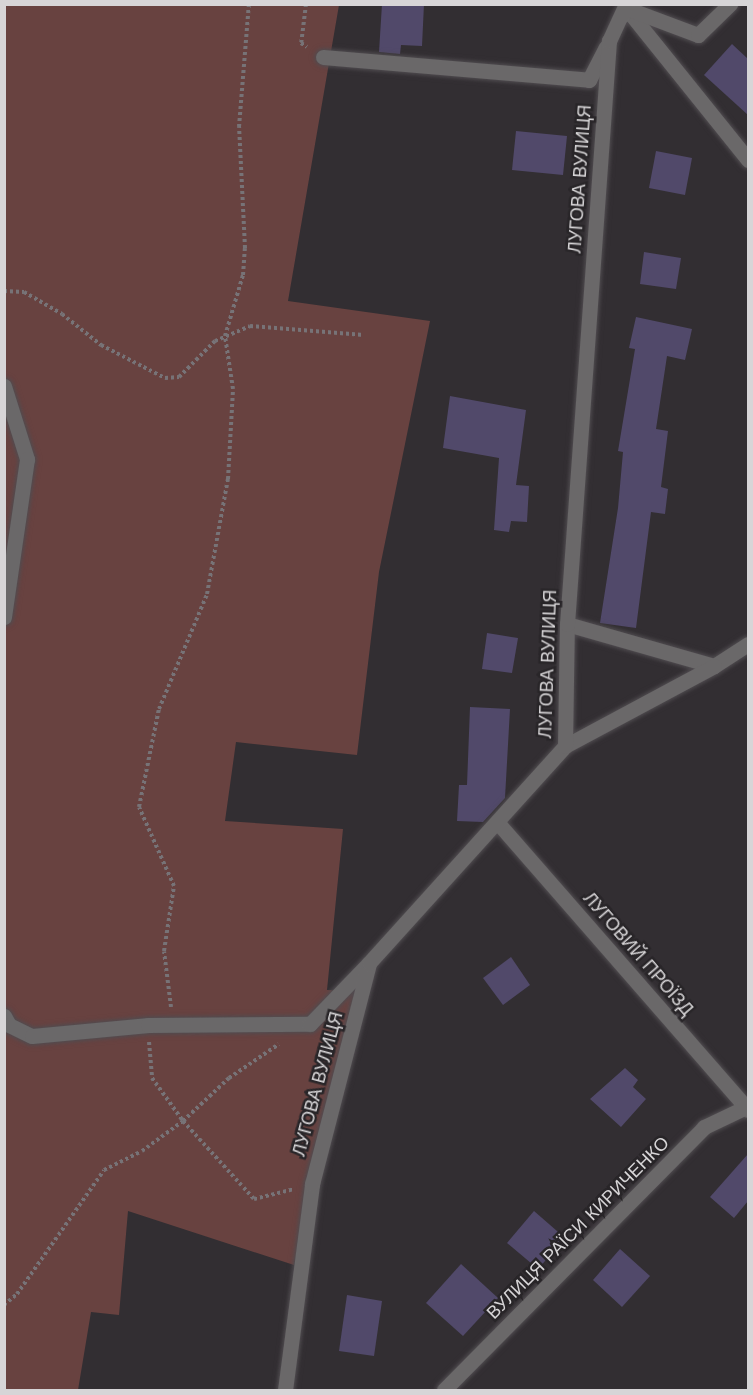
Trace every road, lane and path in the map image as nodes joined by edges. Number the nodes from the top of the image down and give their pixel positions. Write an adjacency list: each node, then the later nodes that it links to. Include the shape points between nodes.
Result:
1 (249, 4): 9 (path, via 239,127 245,257)
2 (306, 4): 5 (path, via 301,43)
3 (730, 4): 4 (street, via 698,35)
4 (626, 6): 5 (street, via 589,80); 6 (street); 12 (street, ЛУГОВА ВУЛИЦЯ, via 609,41)
5 (323, 57)
6 (748, 160)
7 (4, 291): 9 (path, via 24,292 62,314 101,345 165,378 179,377)
8 (364, 335): 9 (path, via 250,326)
9 (225, 336): 21 (path, via 233,389 228,479 207,594 159,709 139,807 174,886 164,951)
10 (4, 386): 11 (street, via 27,459)
11 (4, 617)
12 (567, 624): 14 (street); 15 (street, ЛУГОВА ВУЛИЦЯ)
13 (748, 644): 14 (street)
14 (714, 666): 15 (street)
15 (566, 746): 16 (street, ЛУГОВА ВУЛИЦЯ)
16 (498, 823): 17 (street, ЛУГОВА ВУЛИЦЯ); 22 (street, ЛУГОВИЙ ПРОЇЗД)
17 (369, 963): 19 (street); 24 (street, ЛУГОВА ВУЛИЦЯ)
18 (4, 1016): 20 (street, via 9,1025 32,1036)
19 (310, 1024): 21 (street); 23 (path, via 229,1078)
20 (148, 1025): 21 (street); 23 (path, via 152,1078)
21 (173, 1025)
22 (748, 1108): 27 (street, ВУЛИЦЯ РАЇСИ КИРИЧЕНКО, via 704,1127)
23 (183, 1121): 24 (path, via 254,1199); 25 (path, via 142,1151 104,1170 17,1294)
24 (312, 1184): 26 (street, ЛУГОВА ВУЛИЦЯ)
25 (4, 1305)
26 (285, 1390)
27 (444, 1390)

